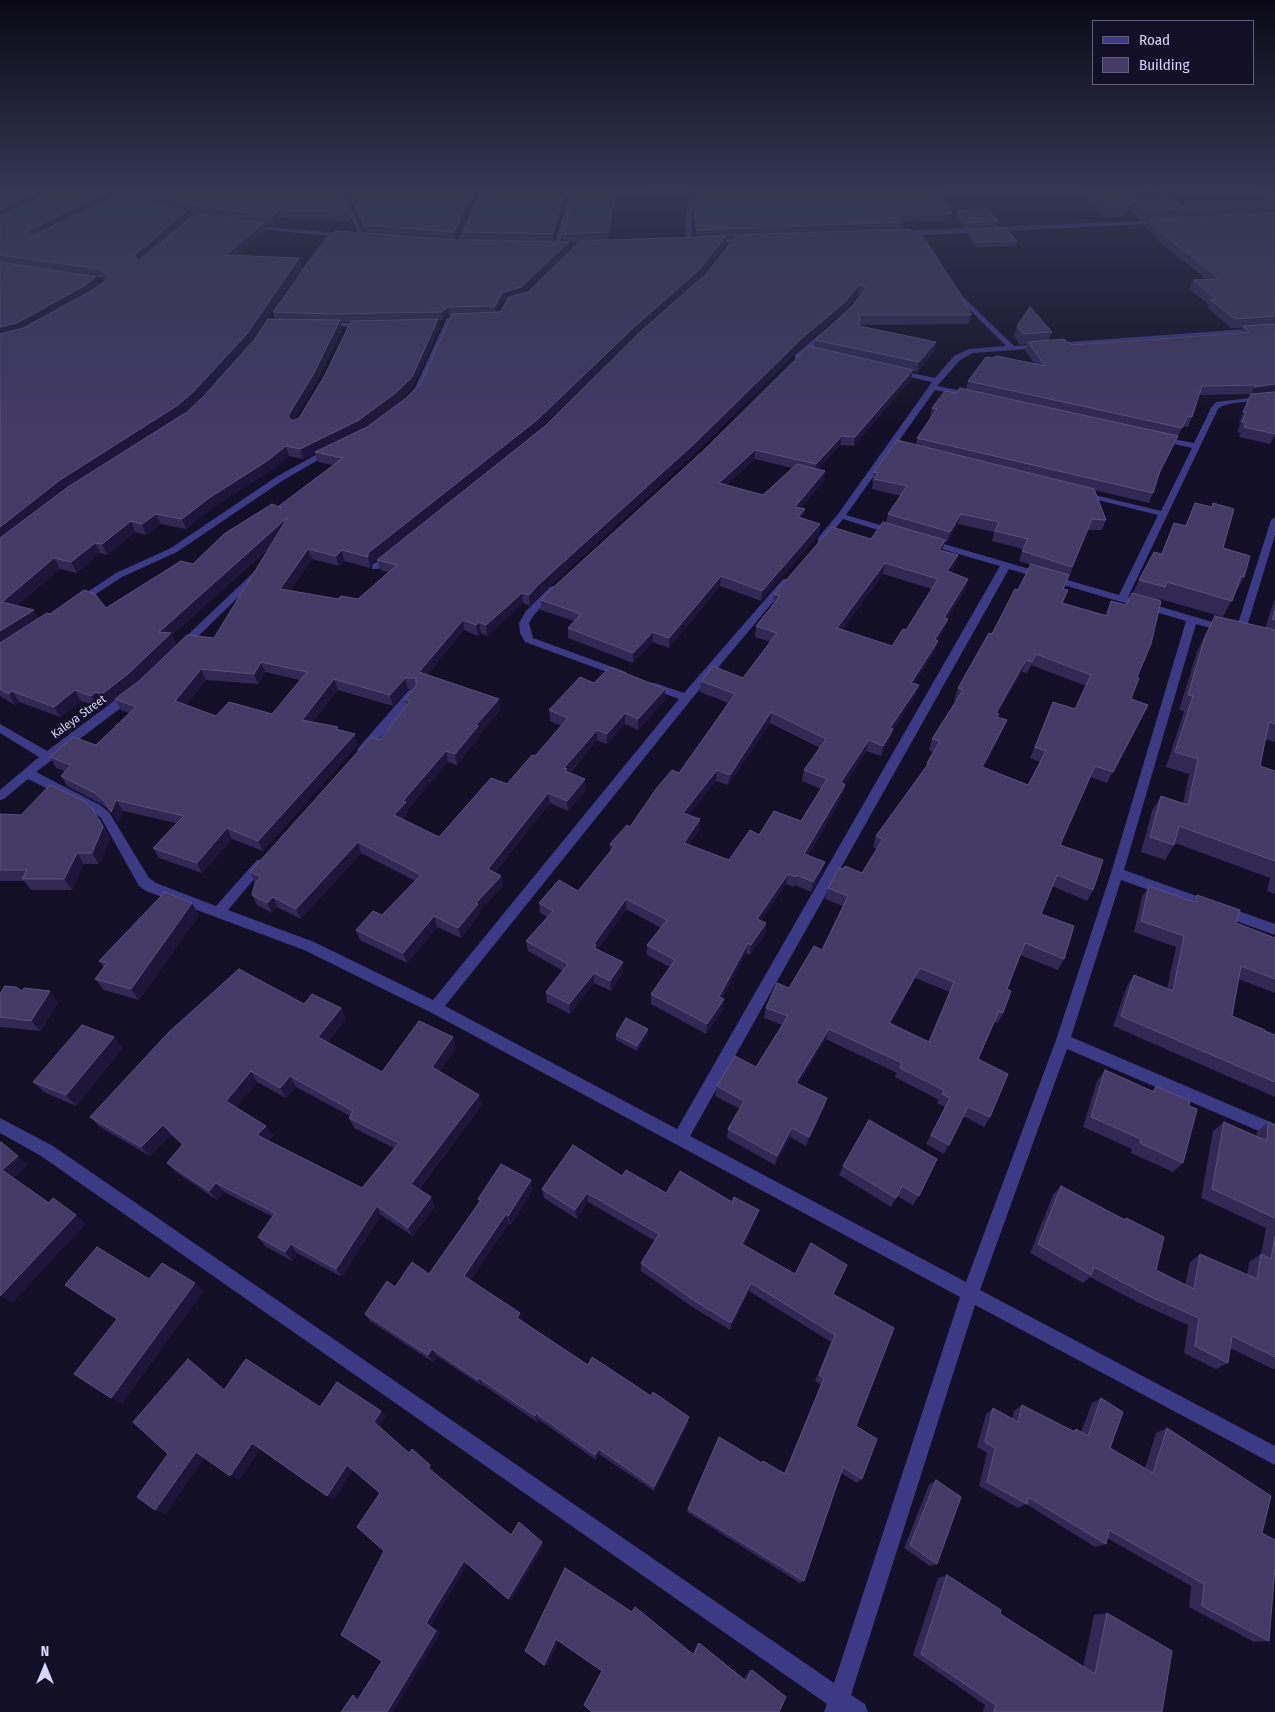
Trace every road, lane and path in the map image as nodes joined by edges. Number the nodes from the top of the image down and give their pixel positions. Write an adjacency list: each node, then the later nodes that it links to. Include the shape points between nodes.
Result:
1 (304, 270): 2 (street)
2 (296, 281)
3 (948, 282): 13 (street, via 958,296)
4 (470, 318): 6 (street, via 451,319)
5 (438, 324): 6 (street)
6 (447, 324): 19 (street, via 418,390)
7 (313, 325): 8 (street)
8 (350, 325): 9 (street); 12 (street)
9 (370, 325)
10 (832, 326): 14 (street, via 809,352)
11 (1275, 329): 13 (street)
12 (346, 333)
13 (1013, 348): 16 (street, via 972,351 957,358)
14 (791, 364)
15 (890, 370): 16 (street)
16 (934, 384): 18 (street); 25 (street, via 896,446)
17 (1275, 397): 22 (street, via 1219,404)
18 (981, 398)
19 (404, 404)
20 (1146, 435): 22 (street)
21 (340, 446): 35 (street, via 279,479 180,546 119,575)
22 (1195, 446): 24 (street)
23 (1076, 492): 24 (street)
24 (1163, 514): 34 (street)
25 (841, 516): 27 (street); 29 (street)
26 (1275, 520): 36 (street, via 1244,634)
27 (815, 547)
28 (398, 549): 30 (street)
29 (1006, 565): 34 (street); 54 (street)
30 (375, 567)
31 (796, 569): 40 (street)
32 (258, 573): 37 (street)
33 (564, 579): 40 (street, via 524,623 530,640)
34 (1123, 598): 36 (street)
35 (71, 606)
36 (1192, 619): 47 (street)
37 (174, 654)
38 (139, 688): 43 (street, Kaleya Street)
39 (413, 693): 42 (street)
40 (686, 698): 50 (street)
41 (0, 728): 43 (street)
42 (357, 756)
43 (47, 757): 44 (street, Kaleya Street)
44 (27, 773): 45 (street, Kaleya Street); 48 (street, via 105,815 144,882)
45 (0, 796)
46 (268, 855): 48 (street)
47 (1117, 873): 49 (street); 51 (street)
48 (218, 912): 50 (street, via 309,946)
49 (1275, 930)
50 (435, 1008): 54 (street)
51 (1063, 1040): 53 (street); 55 (street)
52 (0, 1125): 57 (street, via 55,1157)
53 (1275, 1131)
54 (680, 1138): 55 (street)
55 (970, 1293): 56 (street); 57 (street)
56 (1275, 1456)
57 (837, 1706): 58 (street)
58 (857, 1712)

